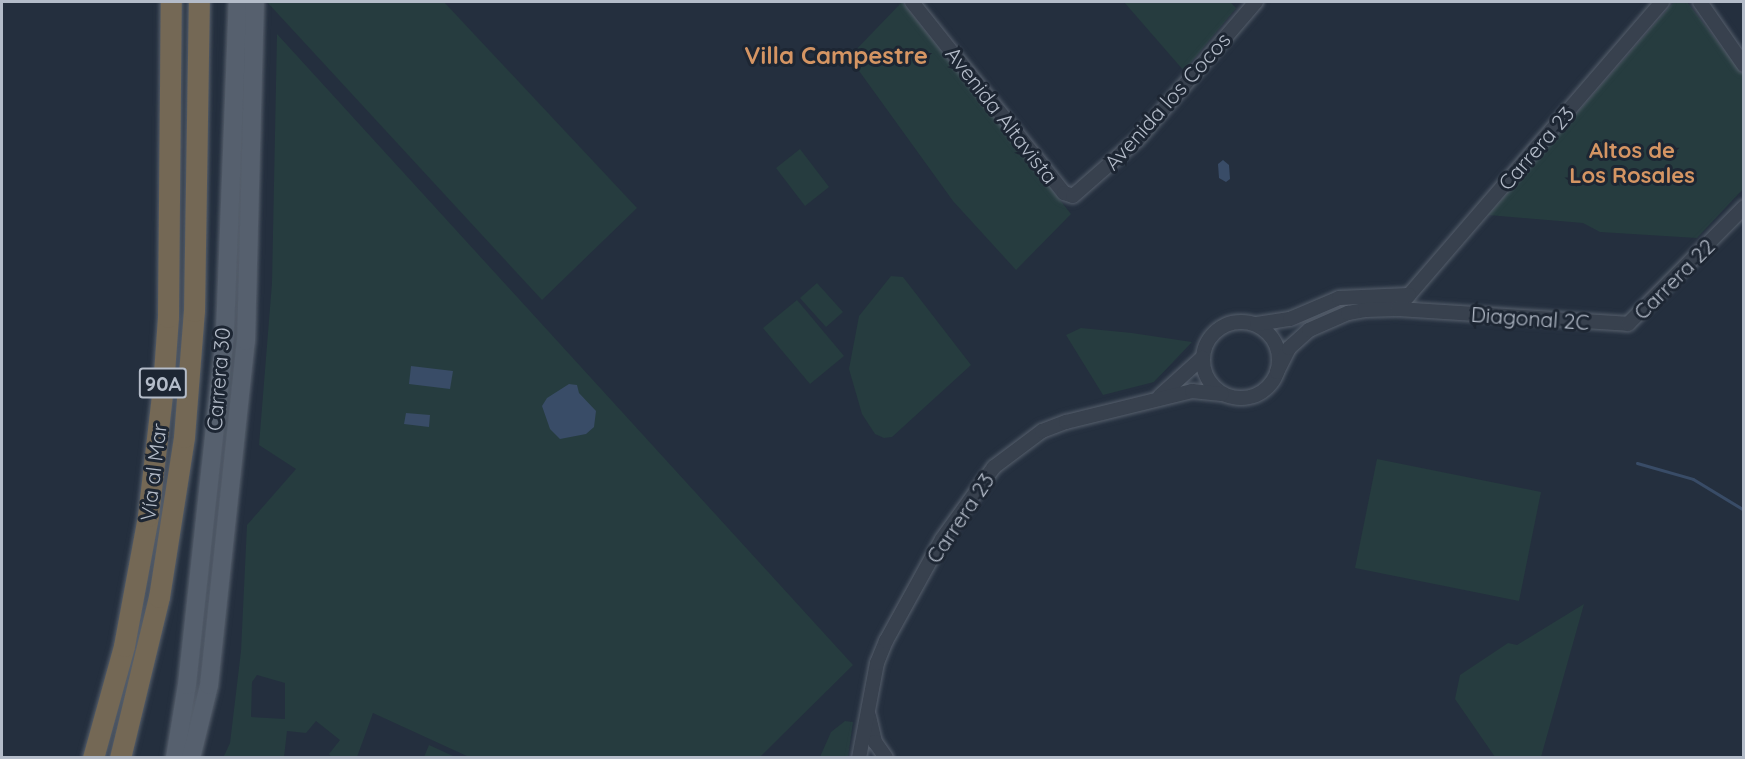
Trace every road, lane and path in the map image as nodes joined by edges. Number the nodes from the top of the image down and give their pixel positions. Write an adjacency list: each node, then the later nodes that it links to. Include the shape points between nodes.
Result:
1 (171, 2): 24 (highway, Vía al Mar / 90A, via 168,317 163,387 148,516 124,646)
2 (199, 2): 25 (highway, Vía al Mar / 90A, via 194,311 184,437 159,597)
3 (238, 2): 21 (main road, Carrera 30, via 225,333)
4 (255, 2): 22 (main road, Carrera 30, via 246,341)
5 (912, 2): 10 (street, Avenida Altavista, via 1064,193)
6 (1256, 2): 10 (street, Avenida los Cocos, via 1138,139)
7 (1662, 2): 12 (street, Carrera 23)
8 (1700, 2): 9 (street)
9 (1743, 64)
10 (1073, 196)
11 (1743, 207): 16 (street, Carrera 22)
12 (1409, 294): 13 (street, Carrera 23); 14 (street); 15 (street, via 1339,298 1290,319)
13 (1397, 309): 14 (street, Diagonal 2C); 18 (street, via 1348,313 1323,323 1289,348)
14 (1432, 311): 16 (street, Diagonal 2C)
15 (1257, 324): 17 (street, via 1238,321 1221,327 1208,340); 18 (street, via 1273,339 1279,361)
16 (1628, 324)
17 (1202, 358): 19 (street, via 1207,379); 20 (street, Carrera 23)
18 (1277, 372): 19 (street, via 1261,393 1249,398)
19 (1222, 394): 20 (street, Carrera 23, via 1192,391)
20 (1158, 397): 23 (street, Carrera 23, via 1042,431 994,467 942,539 886,641)
21 (187, 685): 26 (main road); 27 (main road, Carrera 30)
22 (209, 685): 28 (main road, Carrera 30); 29 (main road)
23 (870, 701): 30 (street, Carrera 23); 31 (street, Carrera 23, via 872,734)
24 (93, 758)
25 (120, 758)
26 (167, 758)
27 (175, 758)
28 (191, 758)
29 (204, 758)
30 (860, 758)
31 (886, 758)

